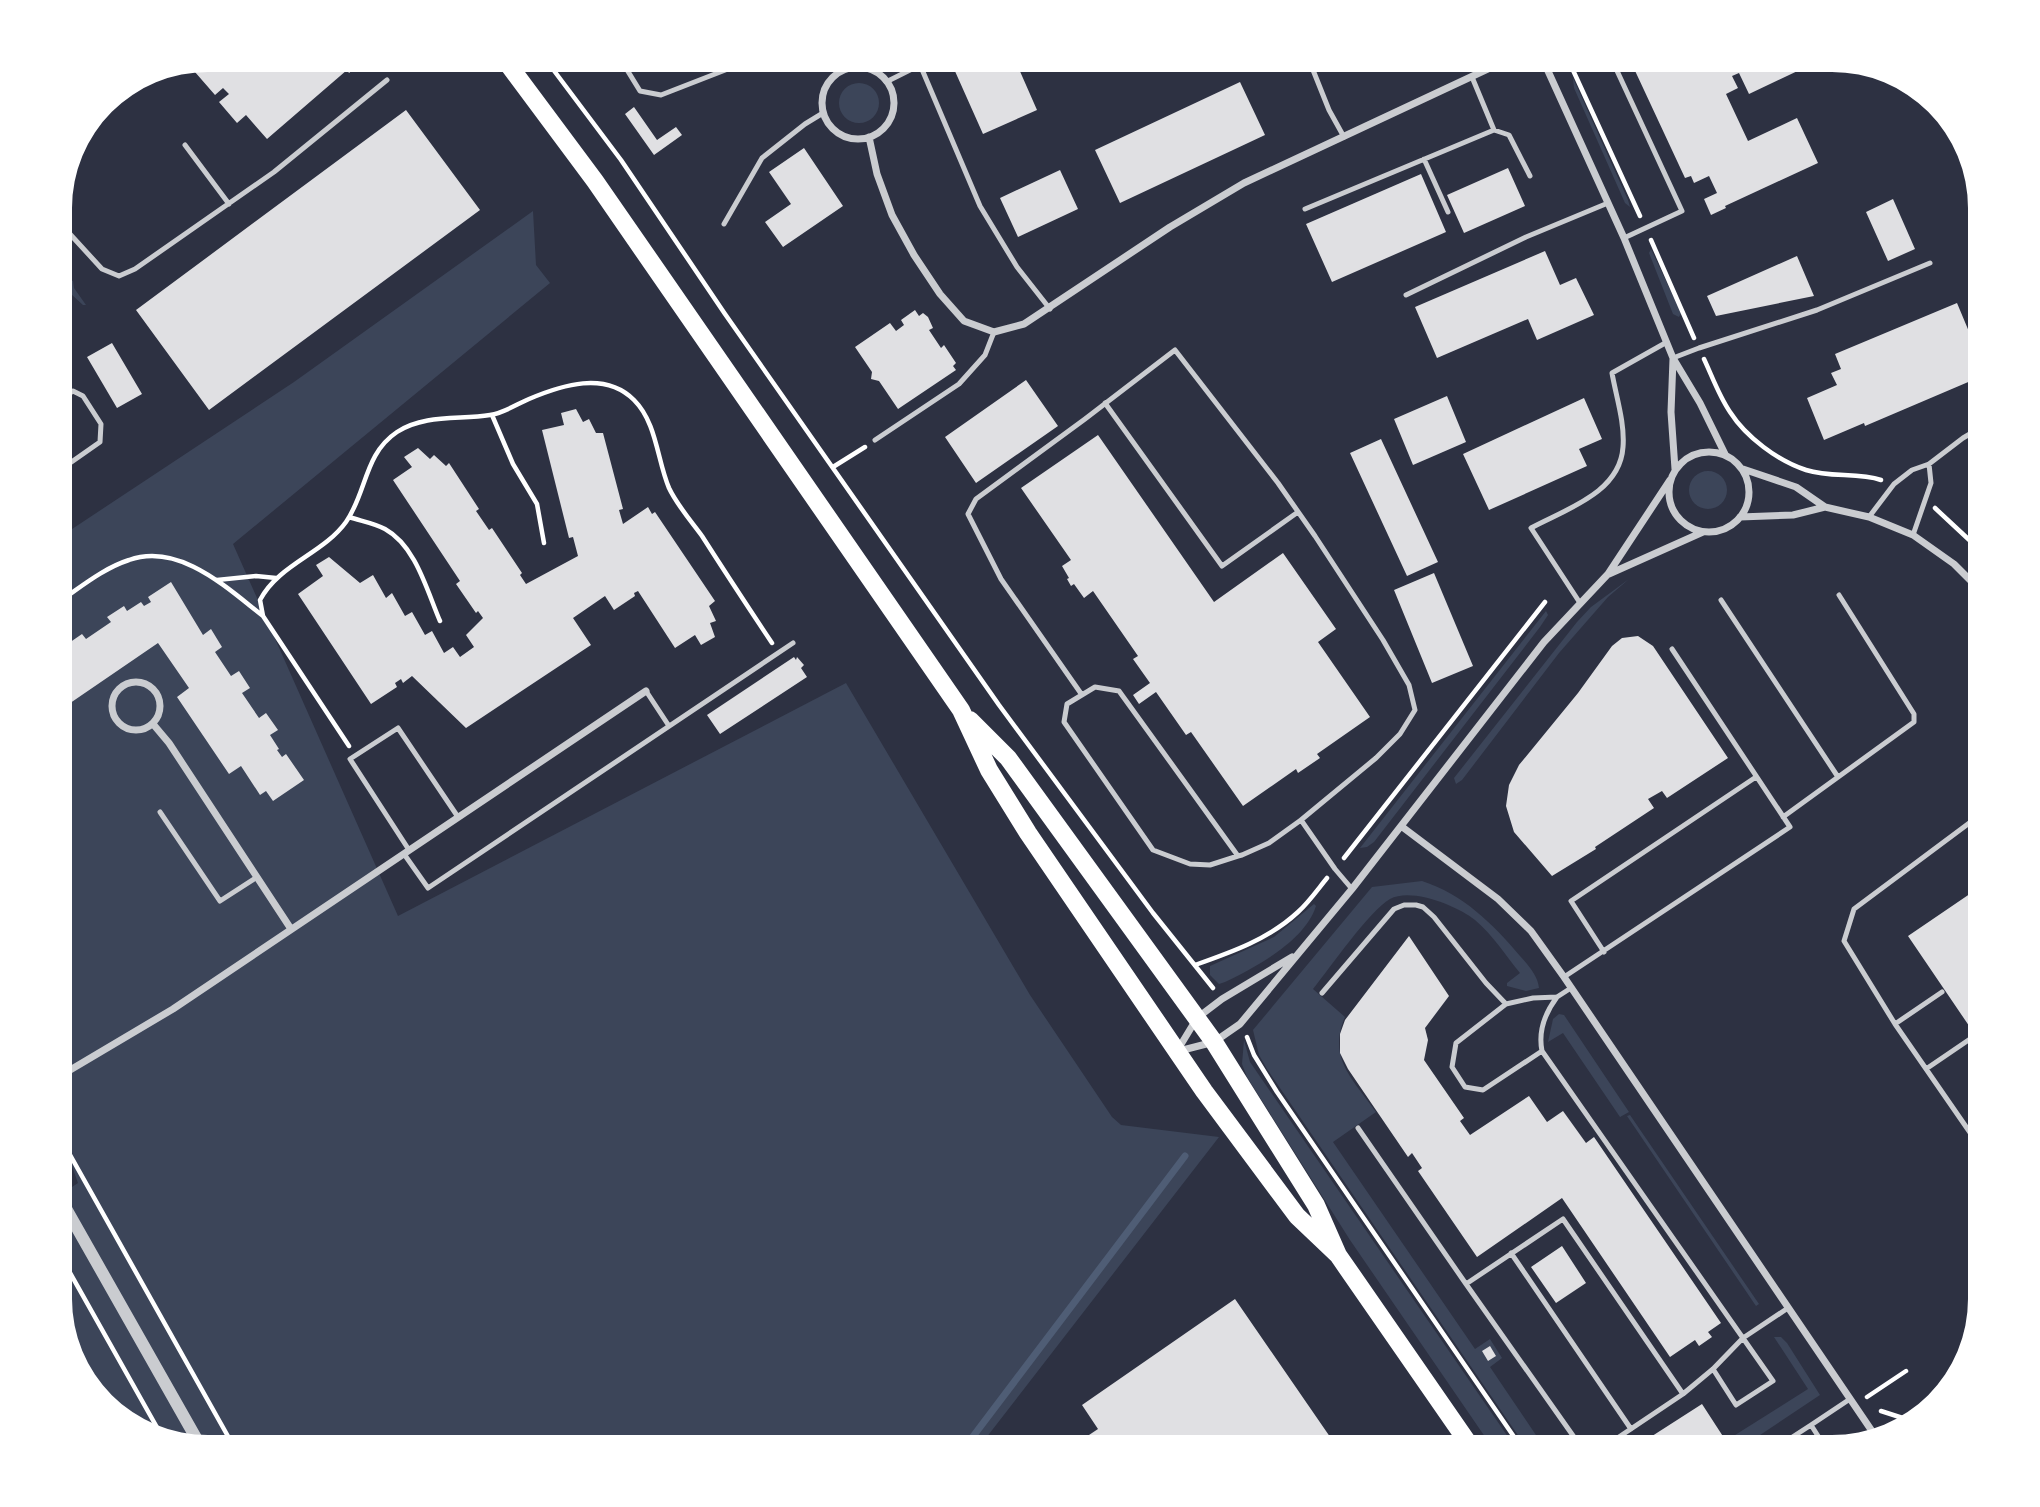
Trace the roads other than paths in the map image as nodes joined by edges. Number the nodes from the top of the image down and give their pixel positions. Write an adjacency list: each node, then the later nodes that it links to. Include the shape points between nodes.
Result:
1 (514, 72): 60 (main road, via 595,181)
2 (628, 72): 3 (lane, via 640,91 661,95)
3 (720, 72)
4 (839, 72): 15 (street, via 824,89)
5 (875, 72): 14 (street)
6 (902, 72): 14 (lane)
7 (923, 72): 31 (lane, via 980,206 1017,267)
8 (1314, 72): 18 (lane)
9 (1482, 72): 12 (street)
10 (1548, 72): 22 (street)
11 (1618, 72): 28 (lane, via 1682,211)
12 (1472, 77): 16 (lane); 18 (street)
13 (387, 80): 23 (lane)
14 (886, 82): 17 (street, via 891,89 892,112 879,132)
15 (823, 113): 17 (street, via 836,132 857,139); 26 (lane, via 762,158)
16 (1494, 130): 20 (lane); 21 (lane, via 1509,135)
17 (869, 137): 32 (street, via 892,215 914,255 964,321)
18 (1344, 137): 31 (street, via 1215,199)
19 (186, 145): 23 (lane)
20 (1424, 159): 24 (lane); 25 (lane)
21 (1530, 176)
22 (1608, 203): 28 (street); 30 (lane)
23 (229, 204): 27 (lane, via 118,276 102,269)
24 (1306, 209)
25 (1448, 212)
26 (724, 224)
27 (72, 236)
28 (1624, 238): 33 (street)
29 (1930, 263): 34 (lane, via 1817,310)
30 (1406, 295)
31 (1050, 309): 32 (street, via 1024,324)
32 (994, 332): 38 (lane, via 985,355 959,384)
33 (1667, 342): 34 (street); 55 (lane, via 1612,373 1623,448 1615,473 1601,490 1531,528)
34 (1674, 358): 39 (street); 43 (street)
35 (72, 392): 40 (lane, via 83,396 102,424 100,442)
36 (1105, 403): 46 (lane, via 1175,349); 46 (lane, via 1222,566); 59 (lane, via 976,499 968,514 1001,579)
37 (1968, 435): 41 (lane)
38 (875, 440)
39 (1725, 454): 42 (street); 43 (street, via 1694,454)
40 (72, 462)
41 (1929, 464): 48 (lane, via 1894,484); 50 (lane, via 1931,483)
42 (1743, 469): 45 (street, via 1796,487); 47 (street, via 1749,491)
43 (1675, 470): 44 (street)
44 (1670, 480): 49 (street, via 1670,504 1677,517); 51 (street)
45 (1825, 507): 47 (street, via 1793,515); 48 (street)
46 (1298, 512): 68 (lane, via 1383,640 1409,685 1415,710 1376,758)
47 (1740, 517): 49 (street, via 1723,529)
48 (1869, 517): 50 (street)
49 (1703, 532): 51 (street)
50 (1913, 535): 52 (street)
51 (1608, 574): 55 (street)
52 (1968, 579)
53 (1839, 595): 64 (lane, via 1914,713 1914,722)
54 (1721, 600): 64 (lane)
55 (1580, 603): 70 (street)
56 (793, 643): 62 (lane)
57 (1672, 649): 63 (lane)
58 (646, 691): 62 (lane); 66 (street)
59 (1082, 695): 72 (lane, via 1095,687 1119,691); 72 (lane, via 1067,704 1064,722 1153,850 1190,864 1210,865)
60 (961, 710): 84 (main road, via 1008,758); 88 (main road, via 989,770 1028,834)
61 (153, 724): 61 (street, via 160,710 152,688 137,682 121,686 112,699 116,722 138,731); 73 (street)
62 (669, 726): 71 (lane, via 428,888)
63 (1756, 777): 67 (lane); 76 (lane, via 1571,901)
64 (1838, 777): 67 (lane)
65 (160, 811): 73 (lane, via 220,901)
66 (457, 817): 71 (street); 71 (lane, via 398,728 350,759)
67 (1783, 817): 76 (lane, via 1790,827)
68 (1301, 820): 72 (lane, via 1269,843); 74 (lane)
69 (1968, 824): 85 (lane, via 1854,909 1844,941)
70 (1401, 827): 74 (street); 78 (street, via 1498,899 1531,932)
71 (406, 852): 75 (street)
72 (1238, 856)
73 (257, 877): 75 (street)
74 (1352, 888): 77 (street)
75 (291, 929): 90 (street, via 173,1009)
76 (1604, 952): 78 (lane)
77 (1299, 953): 84 (street); 87 (street, via 1240,1024)
78 (1564, 977): 79 (street)
79 (1571, 988): 82 (lane); 98 (street)
80 (1942, 992): 85 (lane)
81 (1322, 993): 83 (lane, via 1394,909 1416,905 1434,917)
82 (1557, 997): 83 (lane); 89 (lane, via 1543,1024)
83 (1506, 1004): 89 (lane, via 1456,1043 1452,1067 1465,1087 1483,1090)
84 (1197, 1018): 87 (main road); 88 (street)
85 (1895, 1024): 91 (lane)
86 (1968, 1040): 91 (lane)
87 (1214, 1042): 88 (street); 96 (main road, via 1316,1205)
88 (1177, 1051): 96 (main road, via 1297,1216)
89 (1542, 1051): 99 (lane)
90 (72, 1069)
91 (1926, 1069): 93 (lane)
92 (1358, 1128): 97 (lane)
93 (1968, 1130)
94 (72, 1220): 106 (street)
95 (1511, 1253): 97 (lane); 101 (lane, via 1563,1219); 104 (lane)
96 (1338, 1255): 107 (main road)
97 (1466, 1284): 108 (lane)
98 (1788, 1308): 99 (lane); 102 (street)
99 (1743, 1338): 100 (lane); 100 (lane, via 1773,1381 1736,1405)
100 (1713, 1369): 101 (lane)
101 (1683, 1394): 104 (lane)
102 (1852, 1402): 103 (lane); 105 (street)
103 (1811, 1425): 110 (lane); 111 (lane)
104 (1632, 1429): 109 (lane)
105 (1872, 1429)
106 (194, 1434)
107 (1463, 1435)
108 (1573, 1435)
109 (1623, 1435)
110 (1796, 1435)
111 (1817, 1435)

